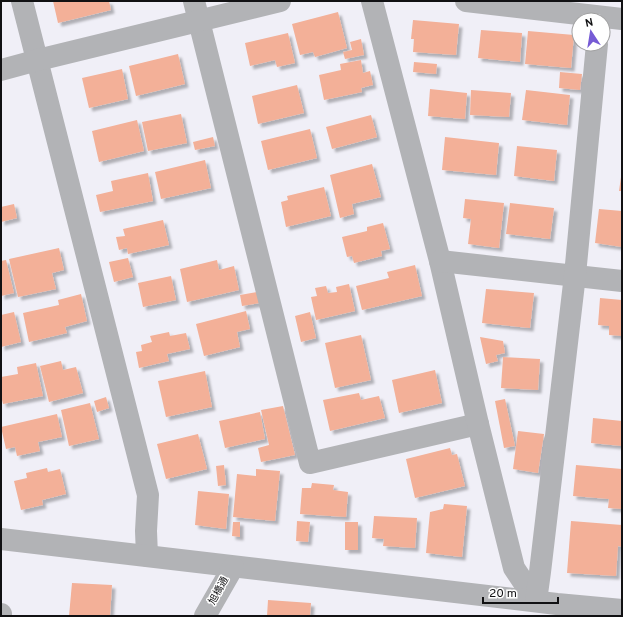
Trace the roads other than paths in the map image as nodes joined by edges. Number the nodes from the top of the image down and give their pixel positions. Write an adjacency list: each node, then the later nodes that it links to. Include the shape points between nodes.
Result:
1 (22, 1): 10 (street)
2 (280, 1): 5 (street)
3 (372, 1): 12 (street)
4 (466, 1): 6 (street)
5 (197, 11): 10 (street); 15 (street, via 310,463)
6 (600, 12)
7 (611, 16): 8 (street)
8 (622, 19)
9 (596, 52): 13 (street)
10 (38, 60): 11 (street); 17 (street, via 148,495)
11 (1, 70)
12 (440, 261): 13 (street); 15 (street)
13 (575, 276): 14 (street); 19 (street)
14 (622, 281)
15 (478, 424): 19 (street, via 514,568)
16 (1, 539): 17 (street)
17 (147, 556): 18 (street)
18 (233, 567): 19 (street); 22 (street, 旭橋通)
19 (536, 601): 20 (street)
20 (556, 610): 21 (street)
21 (622, 610)
22 (205, 616)

